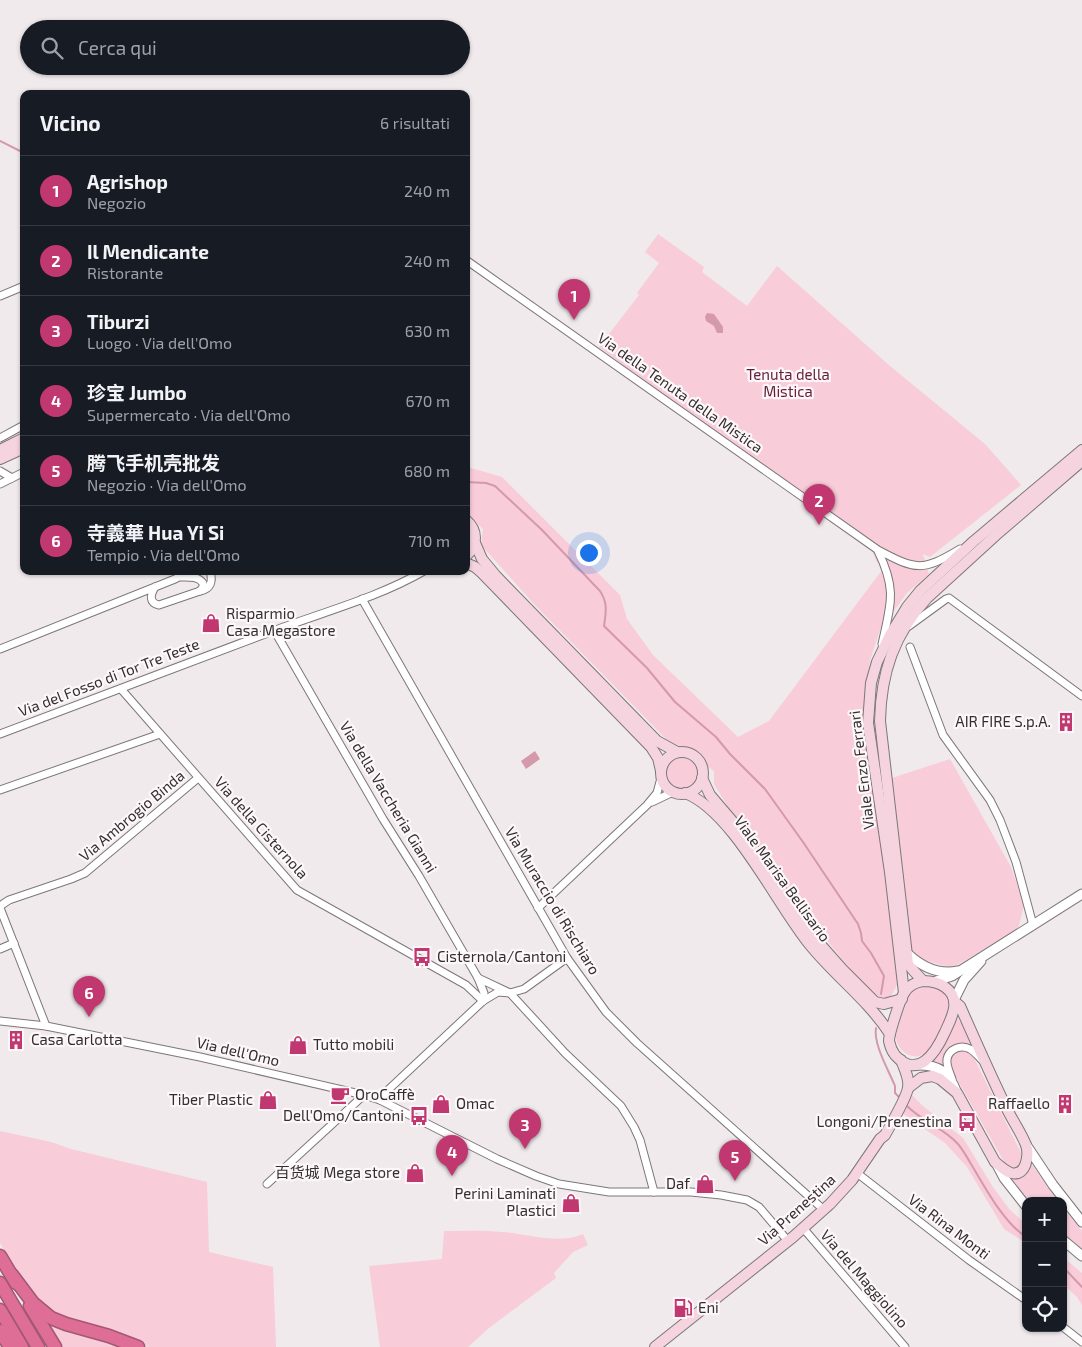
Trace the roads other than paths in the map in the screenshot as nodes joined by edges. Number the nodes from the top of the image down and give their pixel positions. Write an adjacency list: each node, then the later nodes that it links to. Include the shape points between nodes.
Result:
1 (470, 263): 18 (street, Via della Tenuta della Mistica)
2 (20, 288): 3 (street)
3 (0, 296)
4 (20, 428): 5 (street)
5 (0, 438)
6 (18, 449): 7 (main road); 9 (main road)
7 (0, 450)
8 (1082, 450): 16 (main road, Viale Enzo Ferrari)
9 (0, 459)
10 (1082, 461): 28 (main road, Viale Enzo Ferrari, via 939,586 919,607)
11 (0, 472): 13 (street)
12 (20, 474): 13 (street)
13 (12, 478): 14 (street)
14 (0, 484)
15 (470, 525): 17 (main road, via 474,530)
16 (974, 542): 18 (street, Via della Tenuta della Mistica, via 925,566 909,565); 31 (main road, Viale Enzo Ferrari, via 920,591)
17 (475, 543): 19 (main road); 36 (main road, via 482,559 502,583 657,741)
18 (878, 550): 31 (street, via 887,569 891,590)
19 (470, 552)
20 (470, 565): 37 (main road, via 482,572 650,747 658,758)
21 (211, 575): 25 (street, via 210,585)
22 (417, 575): 26 (street, Via del Fosso di Tor Tre Teste)
23 (181, 576): 24 (street); 25 (street, via 201,579)
24 (155, 587): 25 (street, via 152,600 159,605); 30 (street)
25 (200, 591)
26 (362, 599): 27 (street, Via del Fosso di Tor Tre Teste); 46 (street, Via Muraccio di Rischiaro)
27 (274, 630): 32 (street, Via del Fosso di Tor Tre Teste); 54 (street, Via della Vaccheria Gianni)
28 (904, 630): 33 (street, via 949,598); 51 (main road, Viale Enzo Ferrari, via 884,678 880,721)
29 (910, 647): 47 (street, via 943,735 990,800 1000,820 1016,862)
30 (0, 649)
31 (880, 653): 59 (main road, Viale Enzo Ferrari, via 871,684 868,724 890,872)
32 (121, 689): 34 (street, Via del Fosso di Tor Tre Teste); 35 (street, Via della Cisternola)
33 (1082, 696)
34 (0, 734)
35 (160, 734): 38 (street, Via della Cisternola); 40 (street)
36 (677, 752): 37 (main road, via 666,759); 39 (main road, via 691,754 698,759)
37 (661, 774): 41 (main road); 43 (street, via 657,793)
38 (198, 778): 45 (street, Via Ambrogio Binda, via 85,873 9,900); 57 (street, Via della Cisternola, via 297,890)
39 (702, 778): 42 (main road, via 696,788); 59 (main road, Viale Marisa Bellisario, via 710,795 744,835 825,951 875,1002 884,1004)
40 (0, 790)
41 (673, 792): 42 (main road); 43 (street)
42 (685, 794): 64 (main road, Viale Marisa Bellisario, via 707,805 724,824 792,922)
43 (647, 805): 46 (street)
44 (1082, 894): 47 (street)
45 (0, 907): 48 (street)
46 (538, 908): 52 (street, Via Muraccio di Rischiaro)
47 (1033, 925): 50 (street)
48 (14, 943): 49 (street); 63 (street)
49 (0, 949)
50 (990, 952): 53 (street); 60 (street, via 964,980)
51 (908, 954): 53 (street, via 924,967 947,972); 55 (main road, Viale Enzo Ferrari, via 909,966)
52 (567, 958): 58 (street, via 524,989); 79 (street, Via Muraccio di Rischiaro, via 606,1012 637,1043)
53 (960, 970): 56 (street)
54 (478, 978): 57 (street); 58 (street); 61 (street, Via della Vaccheria Gianni, via 485,995)
55 (923, 981): 56 (main road); 59 (main road, via 914,984)
56 (936, 982): 60 (main road, via 948,990)
57 (469, 986): 61 (street, Via della Cisternola)
58 (510, 993): 61 (street, via 500,992); 77 (street, via 565,1053 621,1106 634,1127)
59 (903, 996): 64 (main road)
60 (954, 1000): 66 (main road, via 952,1015 940,1044 930,1057); 67 (main road, via 960,1006)
61 (483, 1001): 72 (street)
62 (0, 1021): 63 (street, Via dell'Omo)
63 (46, 1026): 70 (street, Via dell'Omo)
64 (890, 1034): 65 (main road, via 891,1048)
65 (901, 1060): 66 (main road); 71 (main road, via 906,1073)
66 (918, 1064): 68 (street, via 937,1067)
67 (986, 1064): 68 (street, via 969,1048 953,1050 947,1062); 73 (main road)
68 (953, 1082): 69 (street)
69 (957, 1093): 71 (main road, via 932,1076 921,1078); 74 (main road)
70 (364, 1095): 72 (street, Via dell'Omo); 76 (street)
71 (904, 1097): 75 (main road, Via Prenestina, via 885,1135)
72 (380, 1100): 77 (street, Via dell'Omo, via 536,1176 577,1188)
73 (1026, 1146): 74 (main road, via 1027,1161 1018,1172 1006,1170); 80 (street)
74 (996, 1162): 78 (street)
75 (857, 1173): 79 (main road, Via Prenestina); 88 (street, Via Rina Monti)
76 (267, 1184)
77 (654, 1192): 82 (street, Via dell'Omo, via 722,1194 750,1201)
78 (1022, 1201)
79 (824, 1210): 81 (main road, Via Prenestina)
80 (1082, 1222)
81 (803, 1228): 82 (main road, Via Prenestina); 99 (street, Via del Maggiolino)
82 (788, 1241): 98 (main road, Via Prenestina)
83 (1065, 1242): 85 (street)
84 (0, 1256): 86 (highway)
85 (1082, 1256)
86 (12, 1275): 96 (highway); 97 (highway, via 36,1306 51,1318)
87 (0, 1282): 95 (highway)
88 (1022, 1297)
89 (0, 1310): 94 (highway)
90 (1067, 1330): 92 (street)
91 (0, 1331): 93 (highway)
92 (1082, 1342)
93 (10, 1347)
94 (22, 1347)
95 (38, 1347)
96 (55, 1347)
97 (138, 1347)
98 (655, 1347)
99 (905, 1347)

